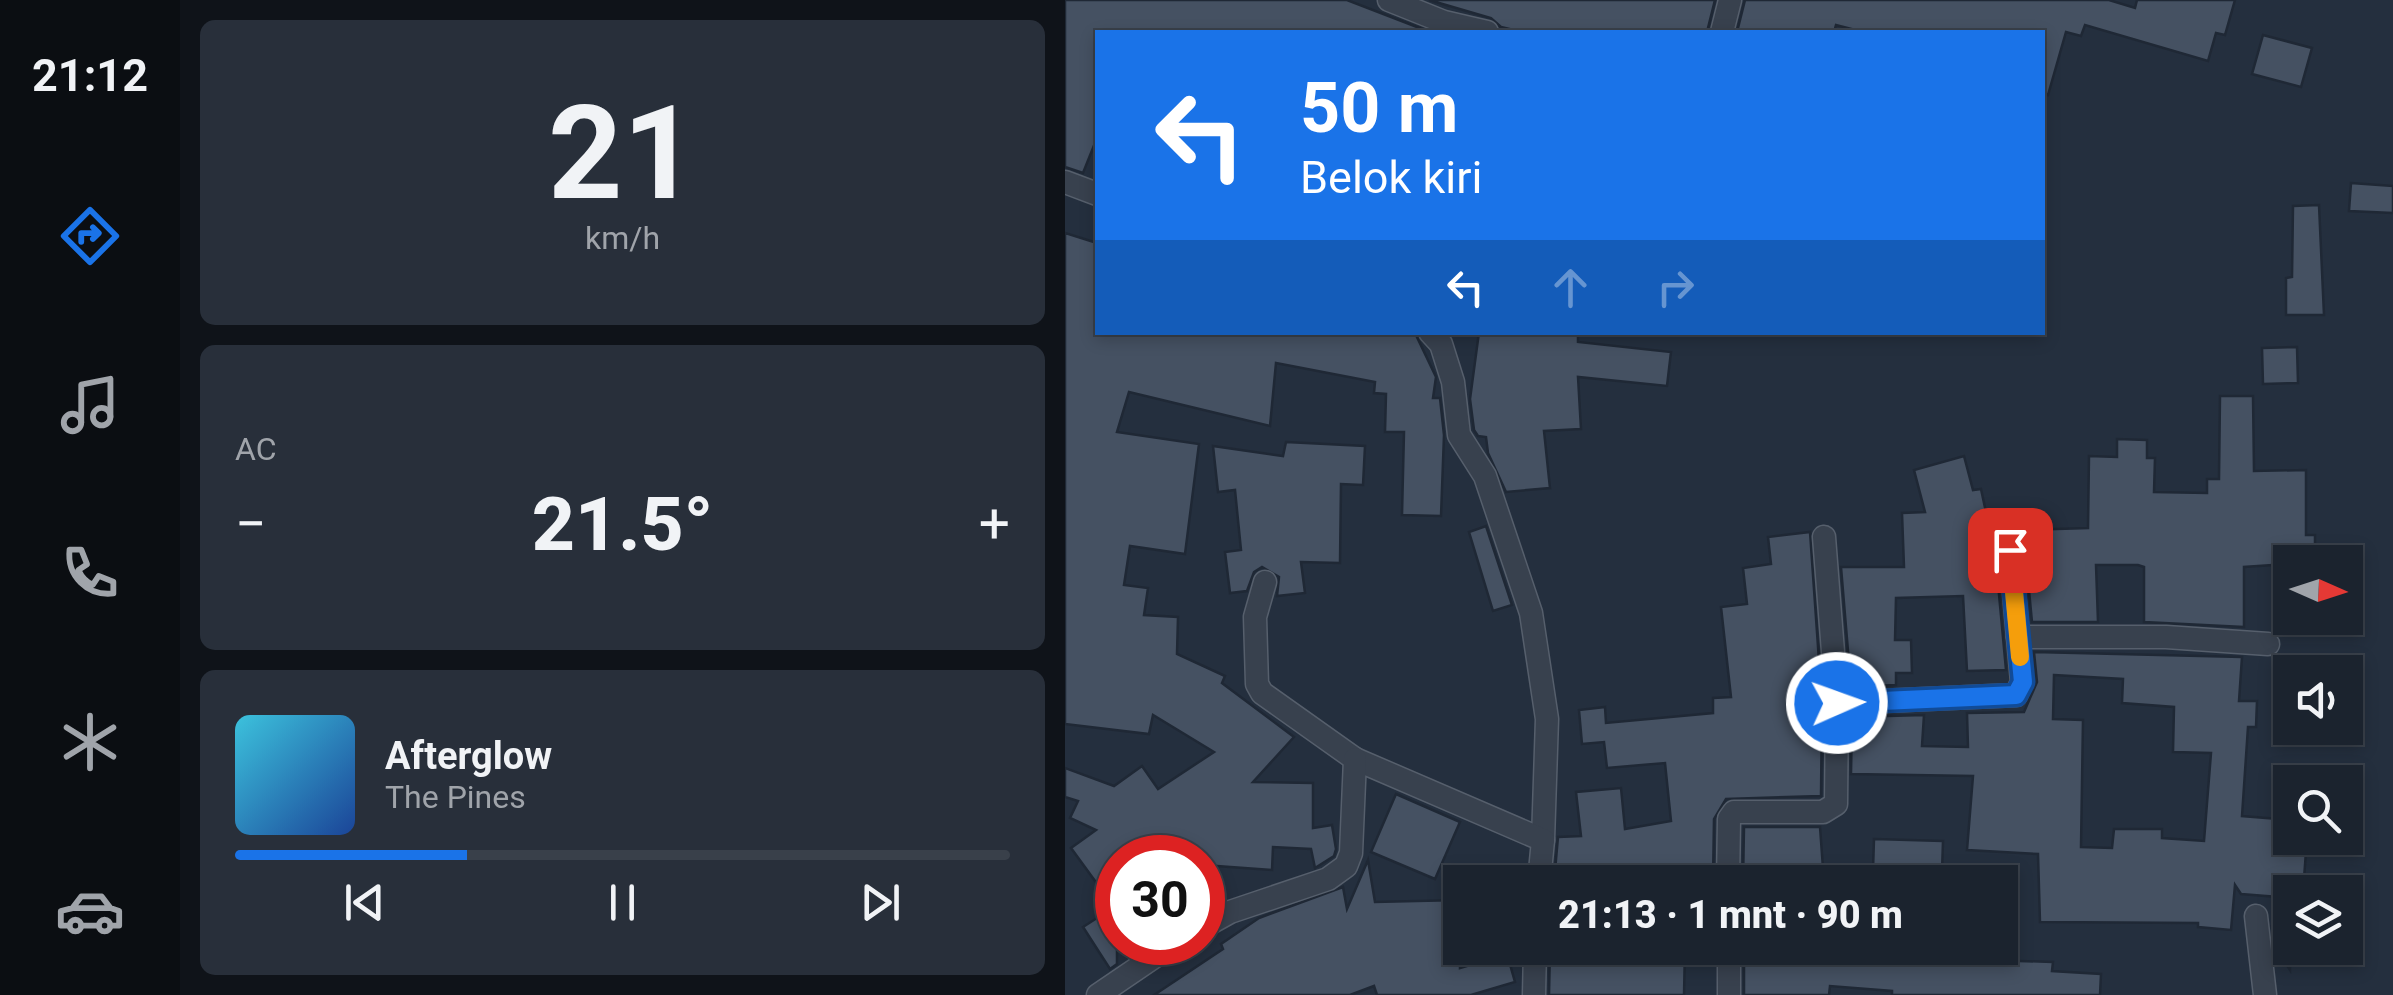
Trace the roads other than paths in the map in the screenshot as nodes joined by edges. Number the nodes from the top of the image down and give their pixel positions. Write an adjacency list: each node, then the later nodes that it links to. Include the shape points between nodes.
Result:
1 (1389, 0): 3 (street)
2 (1731, 0): 5 (street)
3 (1445, 18): 4 (street)
4 (1481, 30)
5 (1723, 30)
6 (1065, 182): 7 (street)
7 (1095, 193)
8 (1433, 335): 16 (street, via 1453,382 1459,434 1485,476 1531,613 1547,719)
9 (1824, 536): 14 (street)
10 (2010, 550): 12 (street)
11 (1265, 582): 15 (street, via 1255,617 1257,684)
12 (2018, 637): 13 (street, via 2166,636); 14 (street, via 2023,682 2016,695)
13 (2268, 644)
14 (1837, 703): 18 (street, via 1836,804 1823,812 1734,812)
15 (1355, 759): 16 (street); 19 (street, via 1346,866 1328,879)
16 (1543, 840): 17 (street)
17 (1541, 865)
18 (1728, 865)
19 (1225, 914)
20 (2256, 916): 27 (street)
21 (1143, 965): 25 (street)
22 (1533, 965): 24 (street)
23 (1729, 965): 26 (street)
24 (1529, 993)
25 (1099, 995)
26 (1729, 995)
27 (2265, 995)

